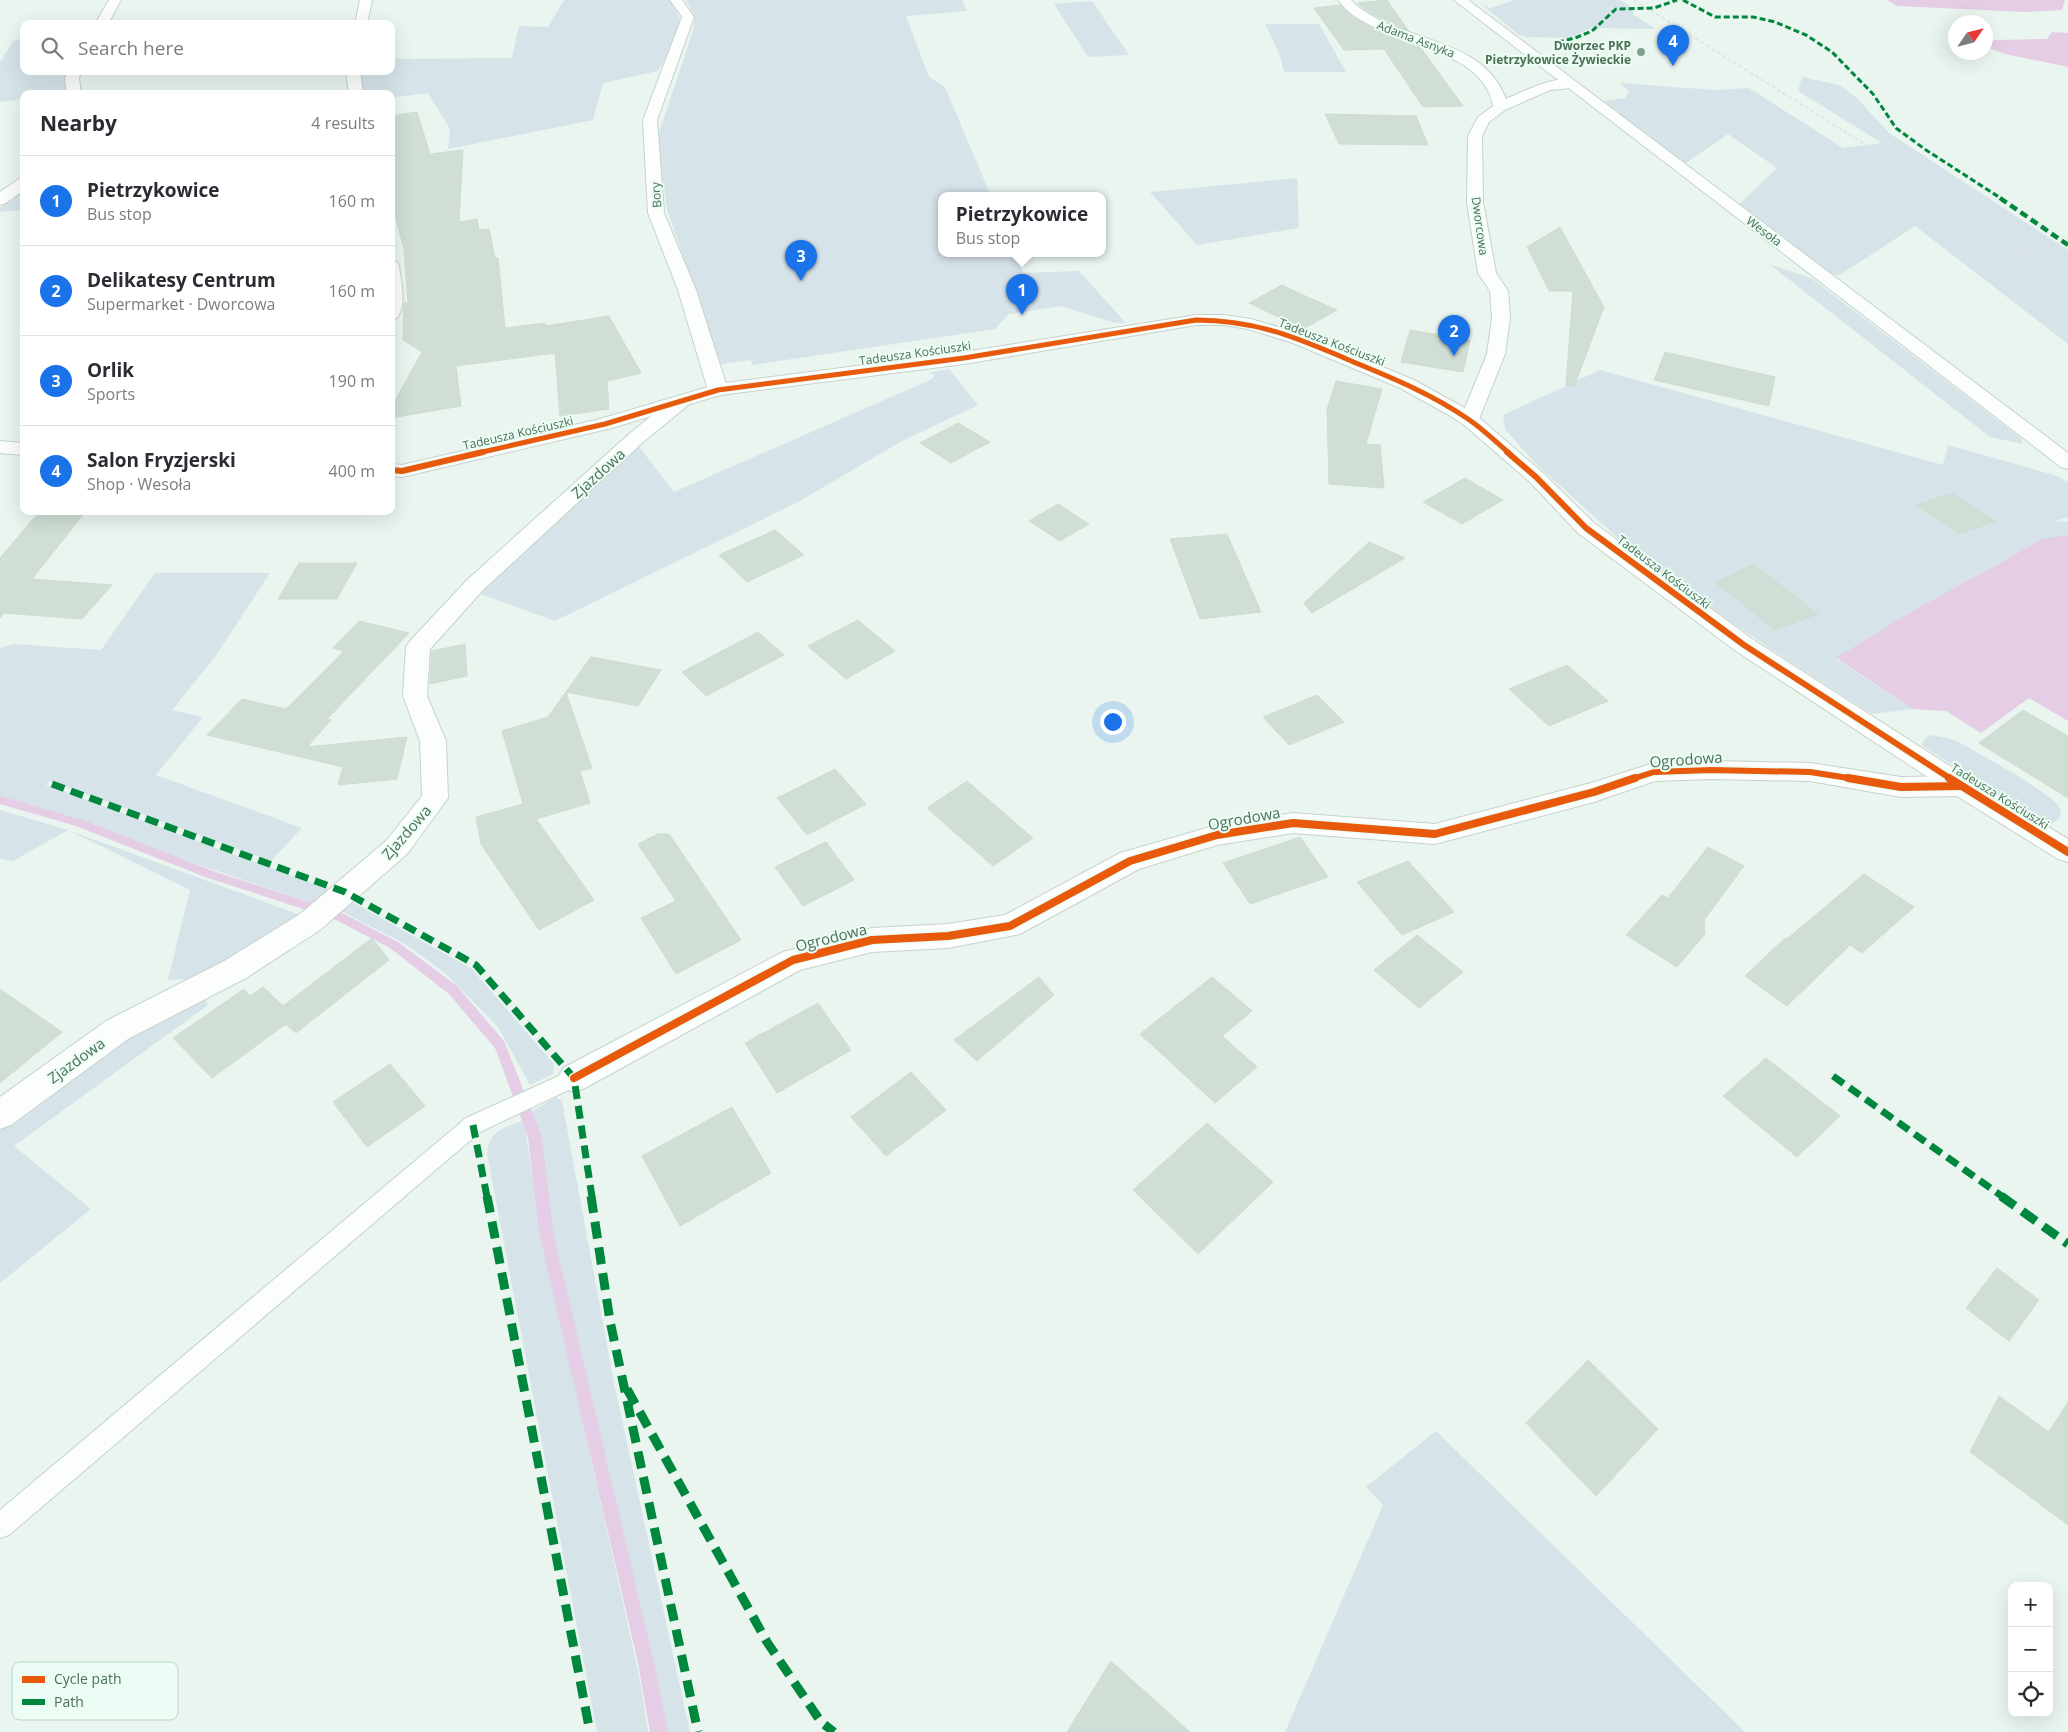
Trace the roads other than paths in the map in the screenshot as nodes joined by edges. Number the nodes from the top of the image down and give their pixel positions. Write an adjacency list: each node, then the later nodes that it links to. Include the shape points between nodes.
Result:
1 (114, 0): 6 (street)
2 (366, 0): 7 (street)
3 (676, 0): 16 (street, Bory, via 688,17 650,120 656,213 687,290)
4 (1344, 0): 13 (street, Adama Asnyka, via 1371,22 1459,55 1477,67 1499,96)
5 (1460, 0): 10 (street, Wesoła)
6 (103, 20)
7 (362, 20)
8 (73, 75): 11 (street)
9 (354, 75): 12 (street)
10 (1571, 84): 13 (street, Dworcowa, via 1547,86); 21 (street, Wesoła)
11 (74, 90)
12 (355, 90)
13 (1500, 107): 18 (street, Dworcowa, via 1483,120 1475,136 1475,202 1487,273 1500,291 1501,318 1496,354)
14 (20, 185): 15 (street)
15 (0, 200)
16 (718, 390): 17 (street, Tadeusza Kościuszki); 18 (street, Tadeusza Kościuszki, via 964,358 1196,320 1224,320 1251,324 1325,350 1407,384)
17 (680, 402): 22 (street, Tadeusza Kościuszki, via 605,424); 26 (street, Zjazdowa, via 475,585 418,647 415,696 433,741 435,798 397,847 310,922 236,970 117,1030)
18 (1470, 420): 23 (street, Tadeusza Kościuszki, via 1602,540 1744,645)
19 (0, 447): 20 (street)
20 (20, 449)
21 (2068, 463)
22 (395, 470)
23 (1961, 786): 24 (street, Tadeusza Kościuszki); 25 (street, Ogrodowa, via 1901,787 1810,772 1654,772 1594,792 1435,834 1293,823 1217,835 1130,861 1010,926 948,936 872,940 793,960)
24 (2068, 852)
25 (562, 1083): 27 (lane, via 473,1125)
26 (0, 1115)
27 (0, 1526)

